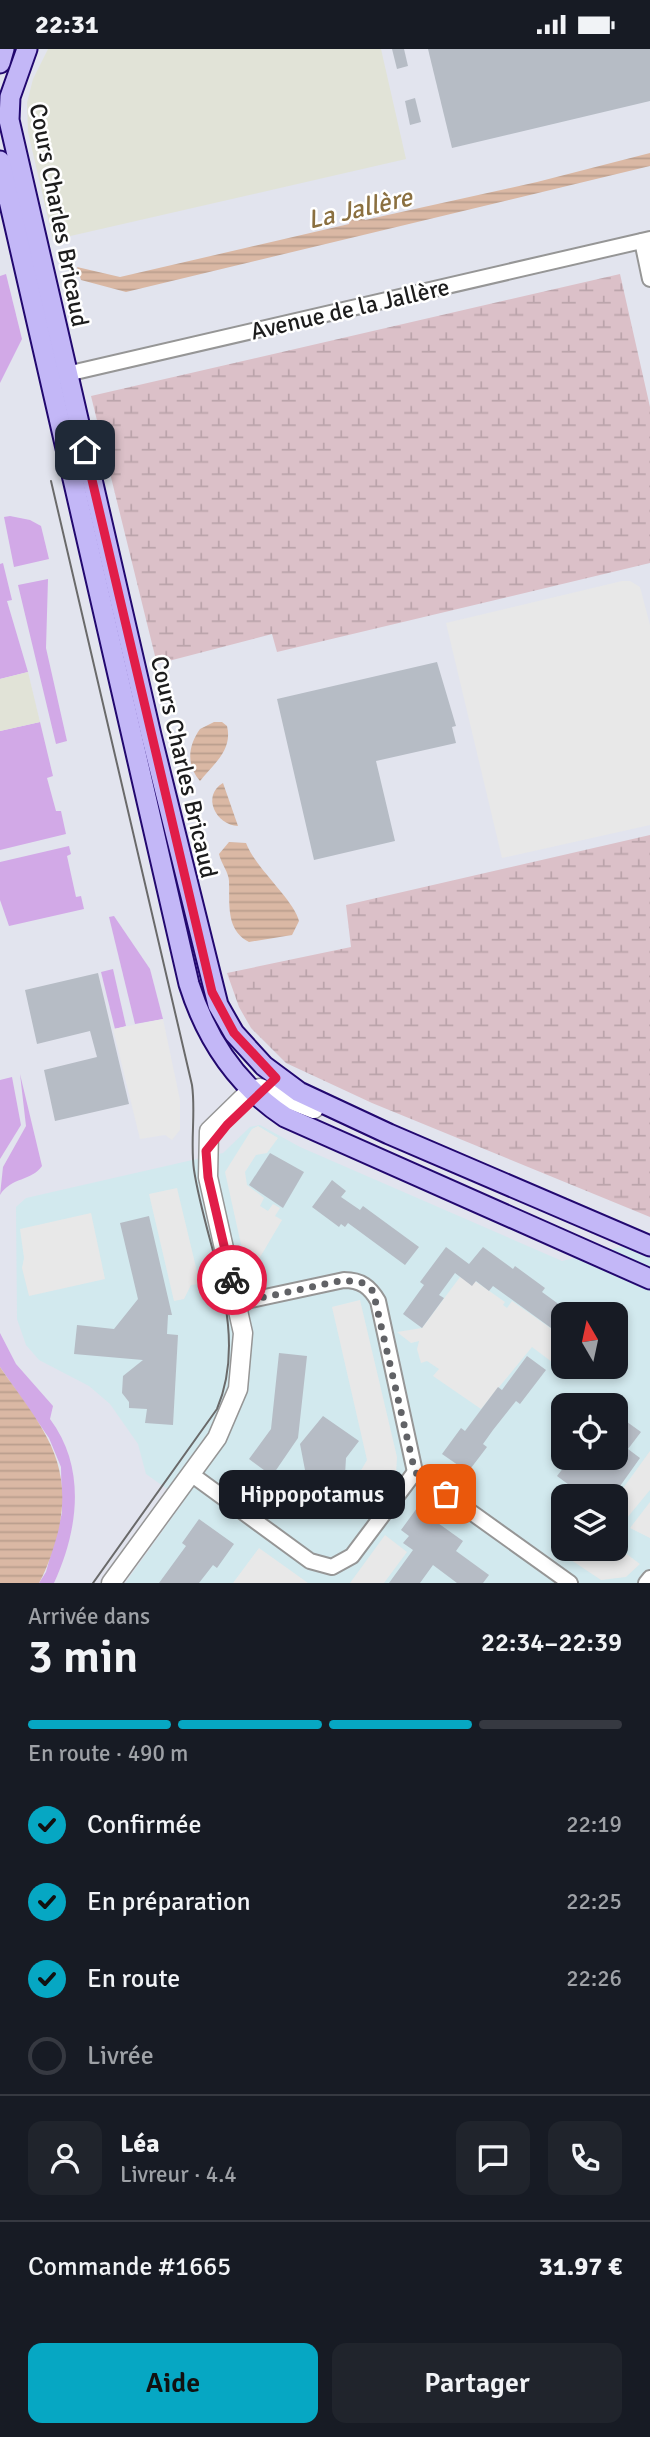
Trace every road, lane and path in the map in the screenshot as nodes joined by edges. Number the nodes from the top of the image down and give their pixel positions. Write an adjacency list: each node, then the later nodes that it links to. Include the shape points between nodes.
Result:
1 (4, 49): 3 (main road)
2 (27, 49): 7 (main road, Cours Charles Bricaud, via 10,97 9,120)
3 (0, 63)
4 (0, 161): 7 (main road, Cours Charles Bricaud)
5 (646, 240): 6 (street); 7 (street, Avenue de la Jallère)
6 (650, 279)
7 (59, 376): 8 (main road, Cours Charles Bricaud, via 212,992); 8 (main road, Cours Charles Bricaud, via 189,983 211,1037)
8 (263, 1089): 9 (main road, Cours Charles Bricaud, via 299,1092); 10 (main road, Cours Charles Bricaud, via 297,1123); 11 (street, via 209,1131 206,1151)
9 (650, 1245)
10 (650, 1279)
11 (237, 1303): 12 (street, via 344,1280 363,1283 373,1291); 13 (street, via 244,1343 238,1389 217,1438)
12 (415, 1472): 13 (street, via 352,1556 332,1567 310,1561); 16 (street)
13 (191, 1474): 15 (street)
14 (650, 1578): 17 (street)
15 (111, 1583)
16 (570, 1583)
17 (646, 1583)

